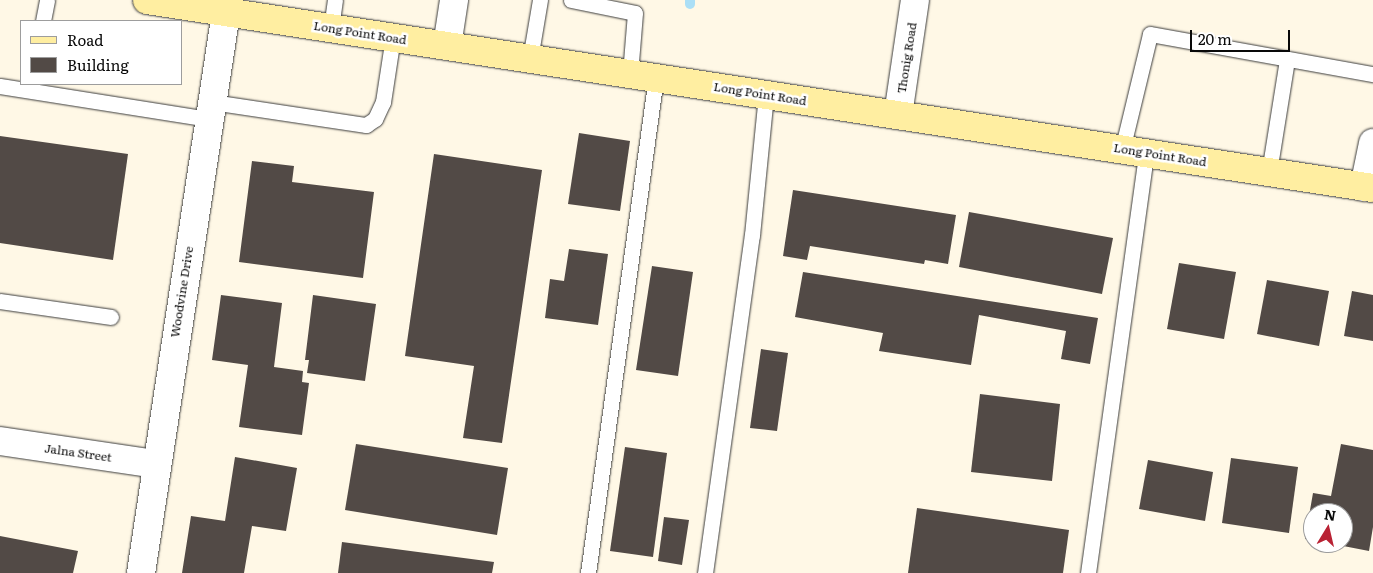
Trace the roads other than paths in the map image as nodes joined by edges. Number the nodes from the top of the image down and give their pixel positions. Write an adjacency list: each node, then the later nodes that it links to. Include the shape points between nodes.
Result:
1 (47, 0): 10 (lane)
2 (147, 0): 8 (main road, Long Point Road)
3 (335, 0): 11 (lane)
4 (454, 0): 13 (street)
5 (540, 0): 14 (lane)
6 (571, 0): 16 (lane, via 635,13)
7 (915, 0): 23 (street, Thonig Road)
8 (196, 4): 9 (main road, Long Point Road)
9 (226, 12): 11 (main road, Long Point Road); 22 (street, Woodvine Drive)
10 (43, 20)
11 (331, 28): 12 (main road, Long Point Road)
12 (393, 37): 13 (main road, Long Point Road); 22 (lane, via 383,102 375,119 366,125)
13 (447, 46): 14 (main road, Long Point Road)
14 (530, 59): 16 (main road, Long Point Road)
15 (1287, 59): 17 (lane); 25 (lane, via 1150,34); 26 (lane)
16 (630, 74): 18 (main road, Long Point Road)
17 (1373, 74)
18 (656, 78): 21 (main road, Long Point Road); 33 (lane)
19 (0, 86): 20 (lane)
20 (31, 87): 22 (lane)
21 (766, 95): 23 (main road, Long Point Road); 34 (lane, via 752,235)
22 (210, 111): 31 (street, Woodvine Drive)
23 (898, 115): 25 (main road, Long Point Road)
24 (1373, 143): 27 (street)
25 (1134, 151): 26 (main road, Long Point Road); 35 (lane)
26 (1269, 172): 27 (main road, Long Point Road)
27 (1369, 187)
28 (0, 302): 29 (lane)
29 (111, 317)
30 (0, 441): 31 (street, Jalna Street)
31 (155, 464): 32 (street, Woodvine Drive)
32 (141, 573)
33 (588, 573)
34 (705, 573)
35 (1088, 573)

